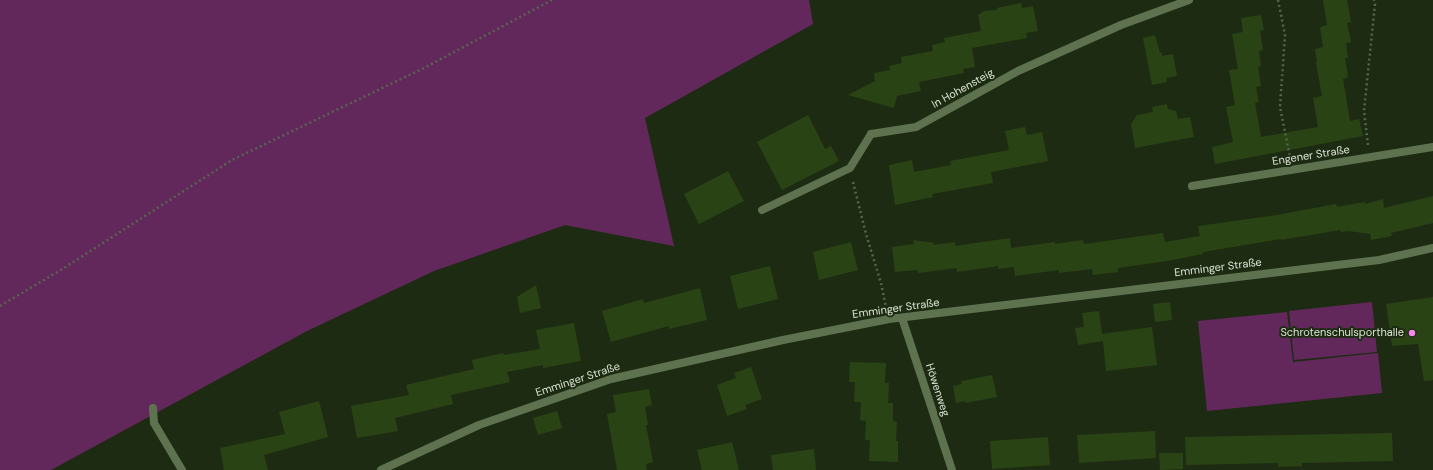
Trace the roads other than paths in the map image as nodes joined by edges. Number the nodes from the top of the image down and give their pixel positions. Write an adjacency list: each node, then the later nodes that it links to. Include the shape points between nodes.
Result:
1 (1188, 0): 4 (street, In Hohensteig, via 1121,25 1018,71 916,128 871,134 850,168)
2 (1433, 147): 3 (street, Engener Straße)
3 (1192, 186)
4 (762, 210)
5 (1433, 248): 6 (street, Emminger Straße, via 1379,260)
6 (902, 318): 9 (street, Emminger Straße, via 783,340 611,379 479,425); 10 (street, Höwenweg)
7 (153, 408): 8 (street, via 154,423)
8 (182, 470)
9 (381, 470)
10 (952, 470)

